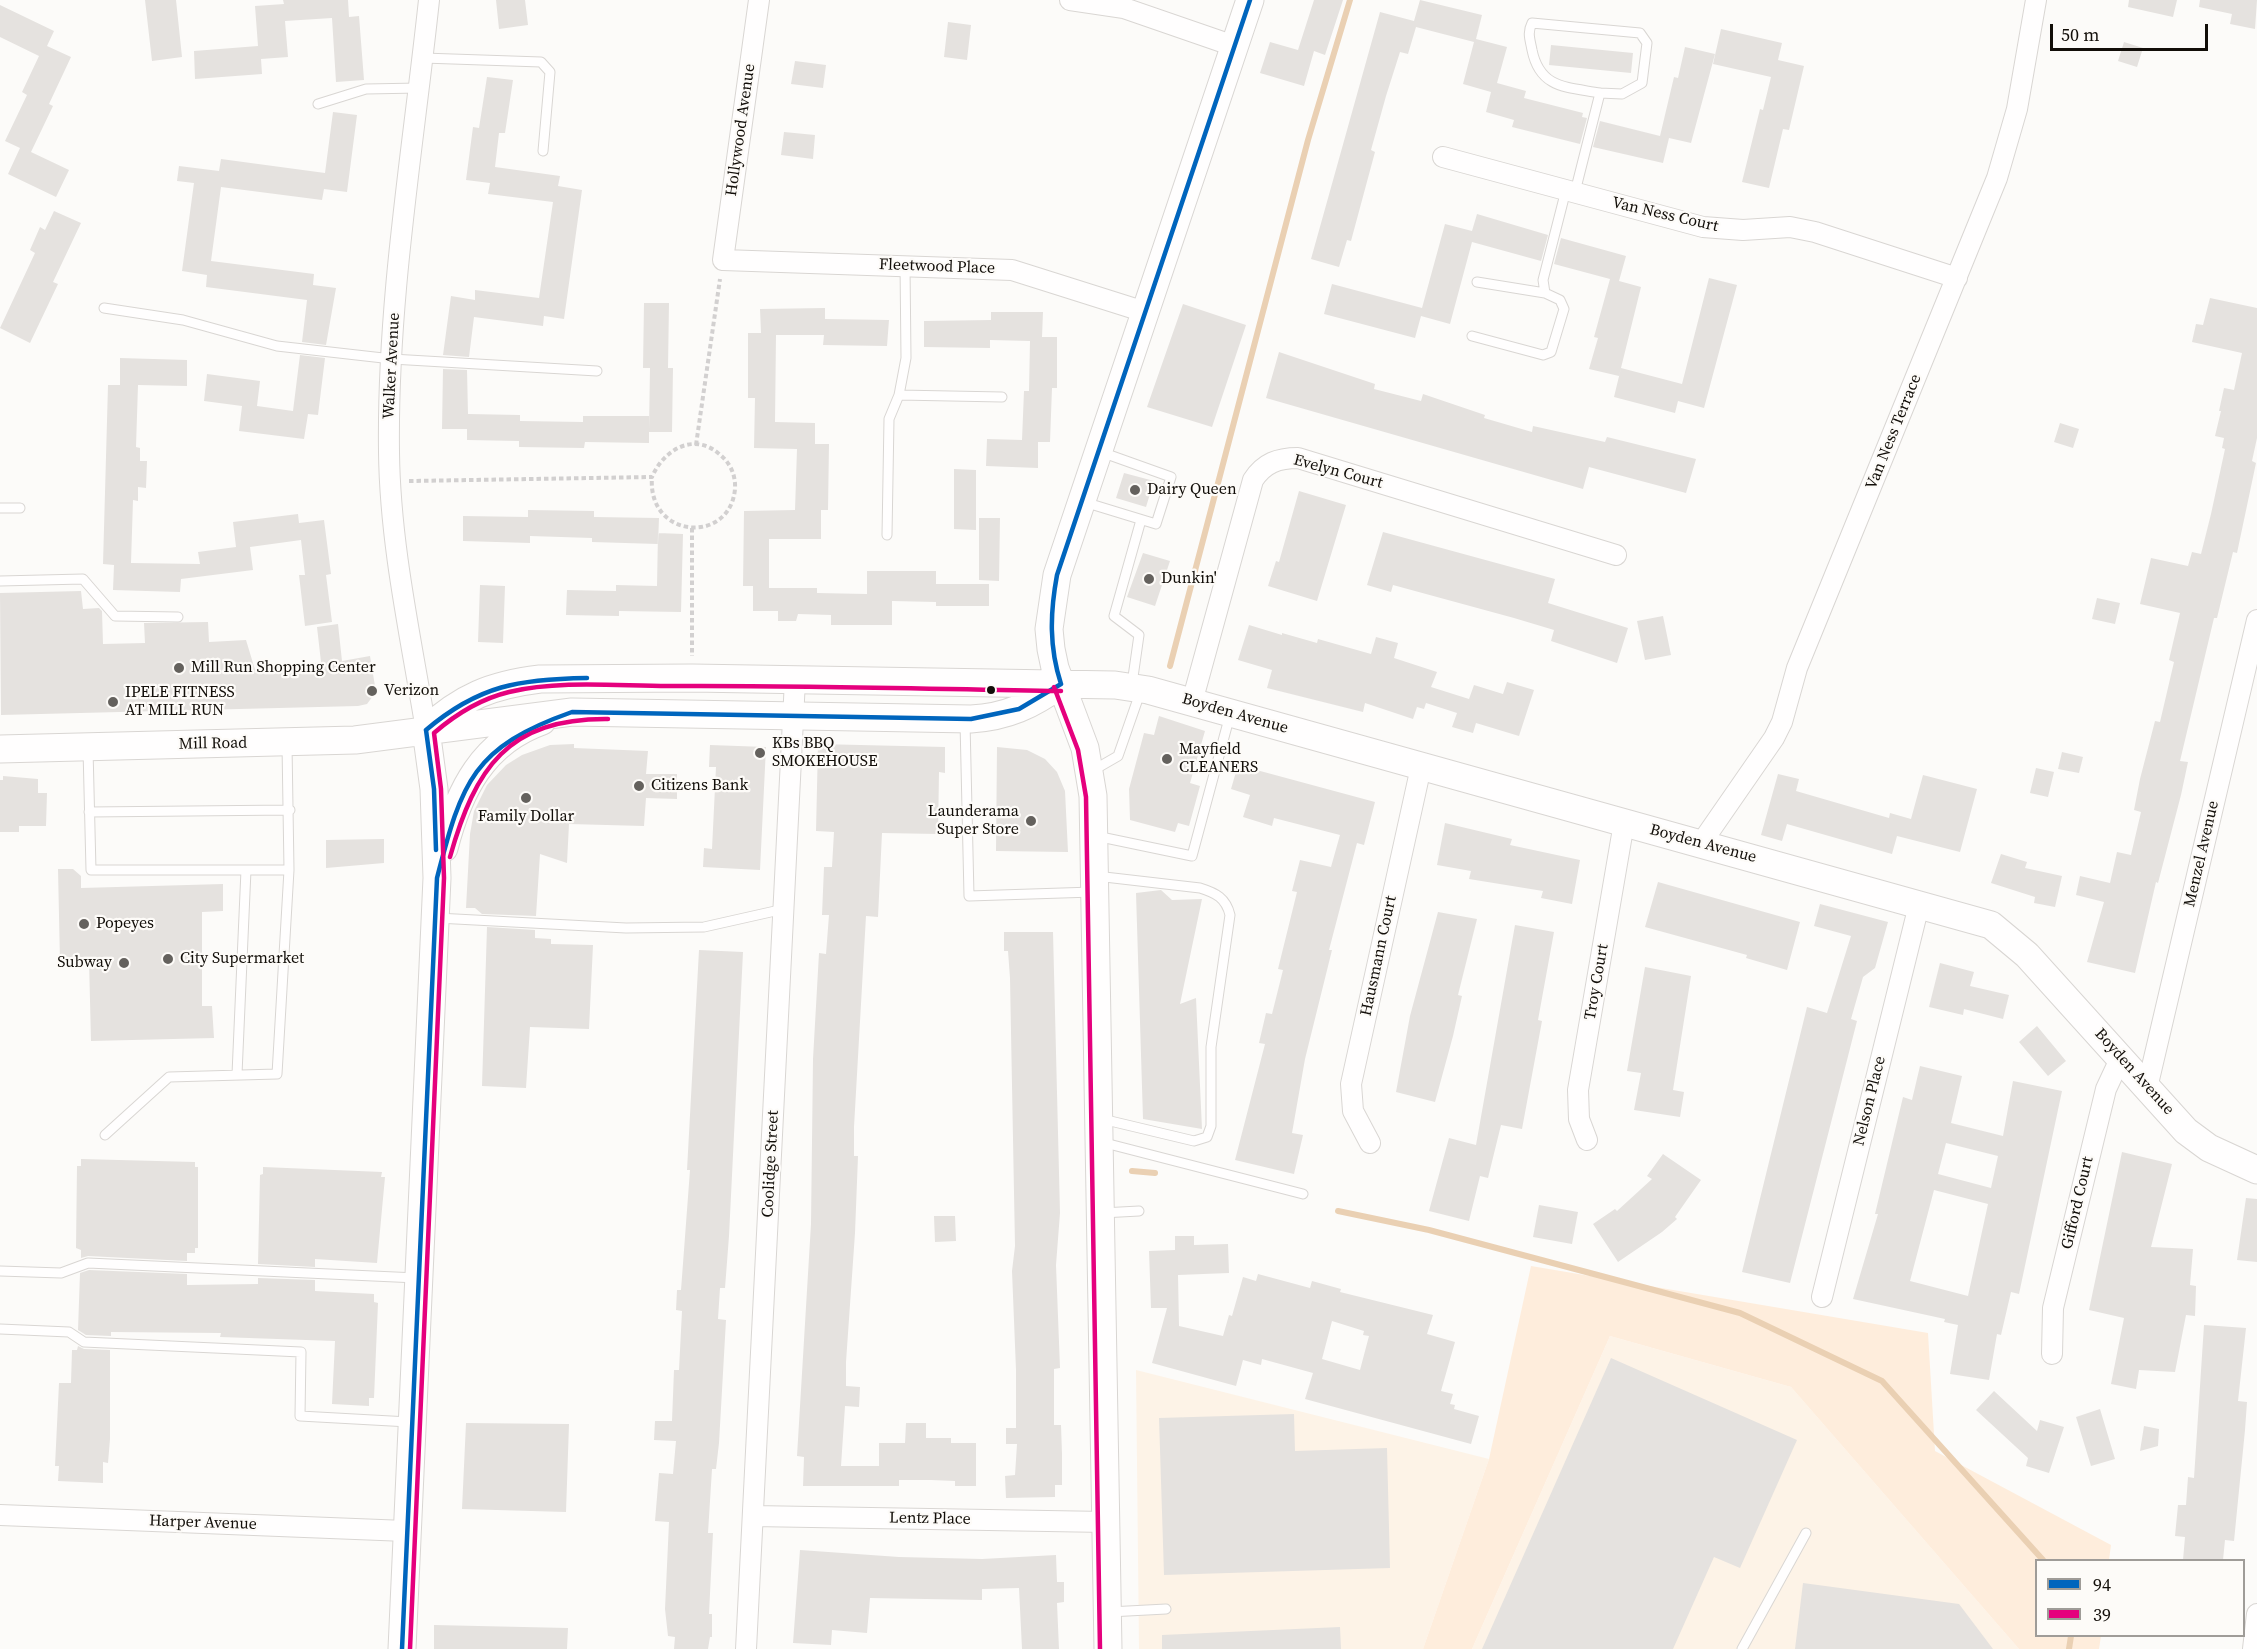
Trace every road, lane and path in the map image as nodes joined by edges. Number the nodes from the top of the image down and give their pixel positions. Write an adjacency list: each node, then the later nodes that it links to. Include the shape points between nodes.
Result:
1 (429, 0): 7 (street, Walker Avenue)
2 (759, 0): 14 (street, Hollywood Avenue)
3 (1070, 0): 6 (street, via 1124,8)
4 (1250, 0): 6 (main road)
5 (2036, 0): 16 (street, Van Ness Terrace, via 2017,109 1997,178)
6 (1234, 46): 20 (main road)
7 (423, 58): 8 (street, Walker Avenue); 11 (lane, via 541,62 548,67)
8 (419, 88): 10 (lane, via 366,89); 22 (street, Walker Avenue)
9 (1600, 93): 9 (lane, via 1622,94 1642,83 1647,43 1640,33 1532,23 1528,31 1538,70 1550,82); 13 (lane)
10 (318, 104)
11 (543, 151)
12 (1443, 157): 13 (street, Van Ness Court)
13 (1571, 191): 16 (street, Van Ness Court, via 1703,227 1790,227 1815,232); 18 (lane, via 1543,280)
14 (723, 260): 15 (street, Fleetwood Place); 26 (path)
15 (905, 265): 20 (street, Fleetwood Place, via 1011,270); 24 (lane, via 906,358)
16 (1957, 278): 59 (street, Van Ness Terrace, via 1797,668 1782,722)
17 (1477, 282): 18 (lane)
18 (1545, 293): 21 (lane, via 1560,300 1564,309 1551,352 1543,355)
19 (104, 308): 22 (lane, via 183,320 277,346)
20 (1145, 312): 27 (main road)
21 (1472, 336)
22 (392, 358): 23 (lane); 29 (street, Walker Avenue)
23 (597, 371)
24 (899, 395): 25 (lane); 35 (lane, via 889,419)
25 (1002, 397)
26 (696, 445): 28 (path, via 678,447 666,454); 34 (path, via 716,451 726,459 735,483 726,512 717,521)
27 (1099, 451): 30 (main road); 33 (lane, via 1171,477 1156,524)
28 (652, 477): 29 (path); 34 (path, via 651,489 658,509 667,519)
29 (390, 481): 49 (street, Walker Avenue, via 397,552)
30 (1082, 501): 33 (lane); 42 (main road, via 1057,575 1049,628)
31 (0, 508): 32 (lane)
32 (20, 508)
33 (1141, 520): 43 (lane, via 1114,616 1139,635)
34 (692, 528): 40 (path)
35 (887, 535)
36 (1616, 555): 44 (street, Evelyn Court, via 1298,459 1271,462 1253,480)
37 (0, 580): 38 (lane, via 83,579 115,616)
38 (178, 616)
39 (2257, 620): 69 (street, Menzel Avenue)
40 (692, 678): 41 (main road, Boyden Avenue); 49 (main road, Boyden Avenue, via 515,682 461,700)
41 (795, 680): 42 (main road, Boyden Avenue); 47 (street, Coolidge Street)
42 (1061, 684): 43 (main road, Boyden Avenue); 48 (main road, via 1013,712); 54 (main road)
43 (1137, 687): 44 (main road, Boyden Avenue); 54 (lane, via 1118,756)
44 (1192, 702): 46 (main road, Boyden Avenue)
45 (572, 712): 47 (main road); 49 (main road, Mill Road); 62 (main road, via 531,725 480,764 459,799)
46 (1231, 713): 53 (main road, Boyden Avenue); 58 (lane, via 1192,856)
47 (794, 716): 48 (main road); 65 (street, Coolidge Street)
48 (964, 719): 63 (lane, via 969,896)
49 (426, 730): 50 (main road, Mill Road, via 355,740); 62 (main road, via 434,789)
50 (287, 742): 51 (main road, Mill Road); 55 (lane)
51 (87, 747): 52 (main road, Mill Road); 56 (lane)
52 (0, 749)
53 (1421, 766): 57 (main road, Boyden Avenue); 73 (street, Hausmann Court, via 1351,1084 1353,1111)
54 (1090, 772): 58 (main road)
55 (290, 810): 56 (lane); 61 (lane)
56 (89, 812): 60 (lane, via 91,870)
57 (1624, 823): 59 (main road, Boyden Avenue); 72 (street, Troy Court, via 1578,1090 1579,1119)
58 (1093, 836): 63 (main road)
59 (1702, 843): 64 (main road, Boyden Avenue)
60 (246, 870): 61 (lane); 68 (lane)
61 (289, 870): 68 (lane, via 277,1074)
62 (437, 878): 66 (main road)
63 (1094, 884): 70 (main road); 70 (lane, via 1200,888 1216,893 1228,906 1230,915 1211,1047 1207,1137 1194,1141)
64 (1919, 905): 67 (main road, Boyden Avenue, via 1991,926 2012,940); 80 (street, Nelson Place)
65 (784, 909): 66 (lane, via 704,927 626,928); 85 (street, Coolidge Street)
66 (435, 918): 79 (main road)
67 (2121, 1057): 69 (main road, Boyden Avenue); 82 (street, Gifford Court, via 2106,1089 2053,1308)
68 (237, 1074): 71 (lane, via 169,1077)
69 (2147, 1088): 74 (main road, Boyden Avenue, via 2194,1137)
70 (1099, 1130): 75 (lane); 77 (main road)
71 (105, 1135)
72 (1587, 1140)
73 (1370, 1143)
74 (2257, 1170)
75 (1303, 1194)
76 (1139, 1211): 77 (lane)
77 (1100, 1213): 86 (main road)
78 (0, 1271): 79 (lane, via 61,1273 88,1263)
79 (417, 1278): 83 (main road)
80 (1822, 1297)
81 (0, 1329): 83 (lane, via 69,1332 84,1342 301,1352 300,1416)
82 (2052, 1354)
83 (411, 1422): 87 (main road)
84 (0, 1515): 87 (street, Harper Avenue)
85 (753, 1516): 86 (street, Lentz Place); 93 (street, Coolidge Street)
86 (1106, 1522): 90 (main road)
87 (406, 1531): 92 (main road)
88 (1806, 1533): 95 (lane)
89 (1166, 1609): 90 (lane)
90 (1107, 1612): 94 (main road)
91 (2257, 1614): 96 (street)
92 (402, 1649)
93 (747, 1649)
94 (1108, 1649)
95 (1742, 1649)
96 (2253, 1649)

